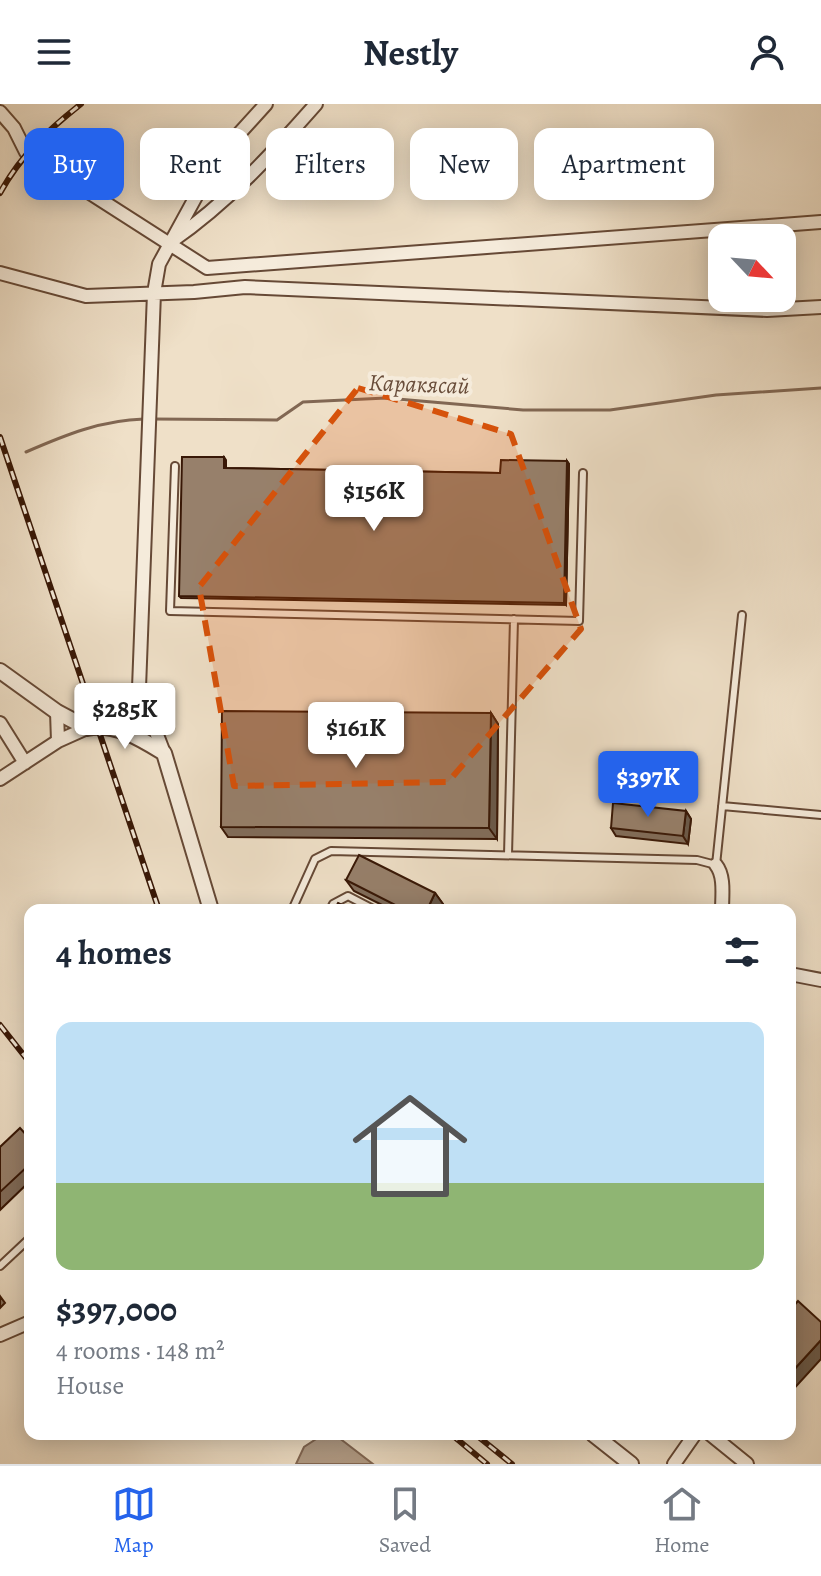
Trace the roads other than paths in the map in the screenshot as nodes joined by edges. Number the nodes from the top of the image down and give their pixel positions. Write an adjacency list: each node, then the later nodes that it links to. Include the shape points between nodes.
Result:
1 (266, 104): 5 (street, via 217,158)
2 (316, 104): 5 (street, via 207,217)
3 (0, 112): 5 (street, via 26,152)
4 (821, 222): 5 (street, via 207,268)
5 (170, 243): 7 (street, via 159,264)
6 (0, 273): 7 (street, via 86,296)
7 (154, 293): 8 (street, via 245,287 767,310); 14 (street)
8 (821, 307)
9 (175, 466): 12 (lane, via 170,611)
10 (583, 473): 12 (lane, via 579,621)
11 (742, 615): 22 (lane)
12 (514, 619): 24 (lane)
13 (0, 671): 15 (street)
14 (139, 688): 17 (street, via 113,720); 19 (street)
15 (57, 712): 17 (street); 18 (street)
16 (0, 723): 20 (street)
17 (92, 727): 18 (street); 19 (street, via 133,734)
18 (58, 741): 20 (street)
19 (164, 753): 26 (street)
20 (25, 763): 21 (street)
21 (0, 779)
22 (722, 806): 23 (lane); 25 (lane)
23 (821, 815)
24 (508, 855): 25 (lane, via 697,860); 27 (lane, via 331,851 315,859)
25 (716, 865): 30 (street)
26 (209, 904)
27 (295, 904)
28 (333, 904): 29 (lane, via 348,896)
29 (363, 904)
30 (722, 904)
31 (796, 975): 32 (street)
32 (821, 980)
33 (24, 1244): 34 (lane)
34 (0, 1266)
35 (24, 1325): 36 (street)
36 (0, 1335)
37 (601, 1440): 40 (street)
38 (691, 1440): 41 (street)
39 (717, 1440): 42 (street)
40 (631, 1464)
41 (674, 1464)
42 (747, 1464)

